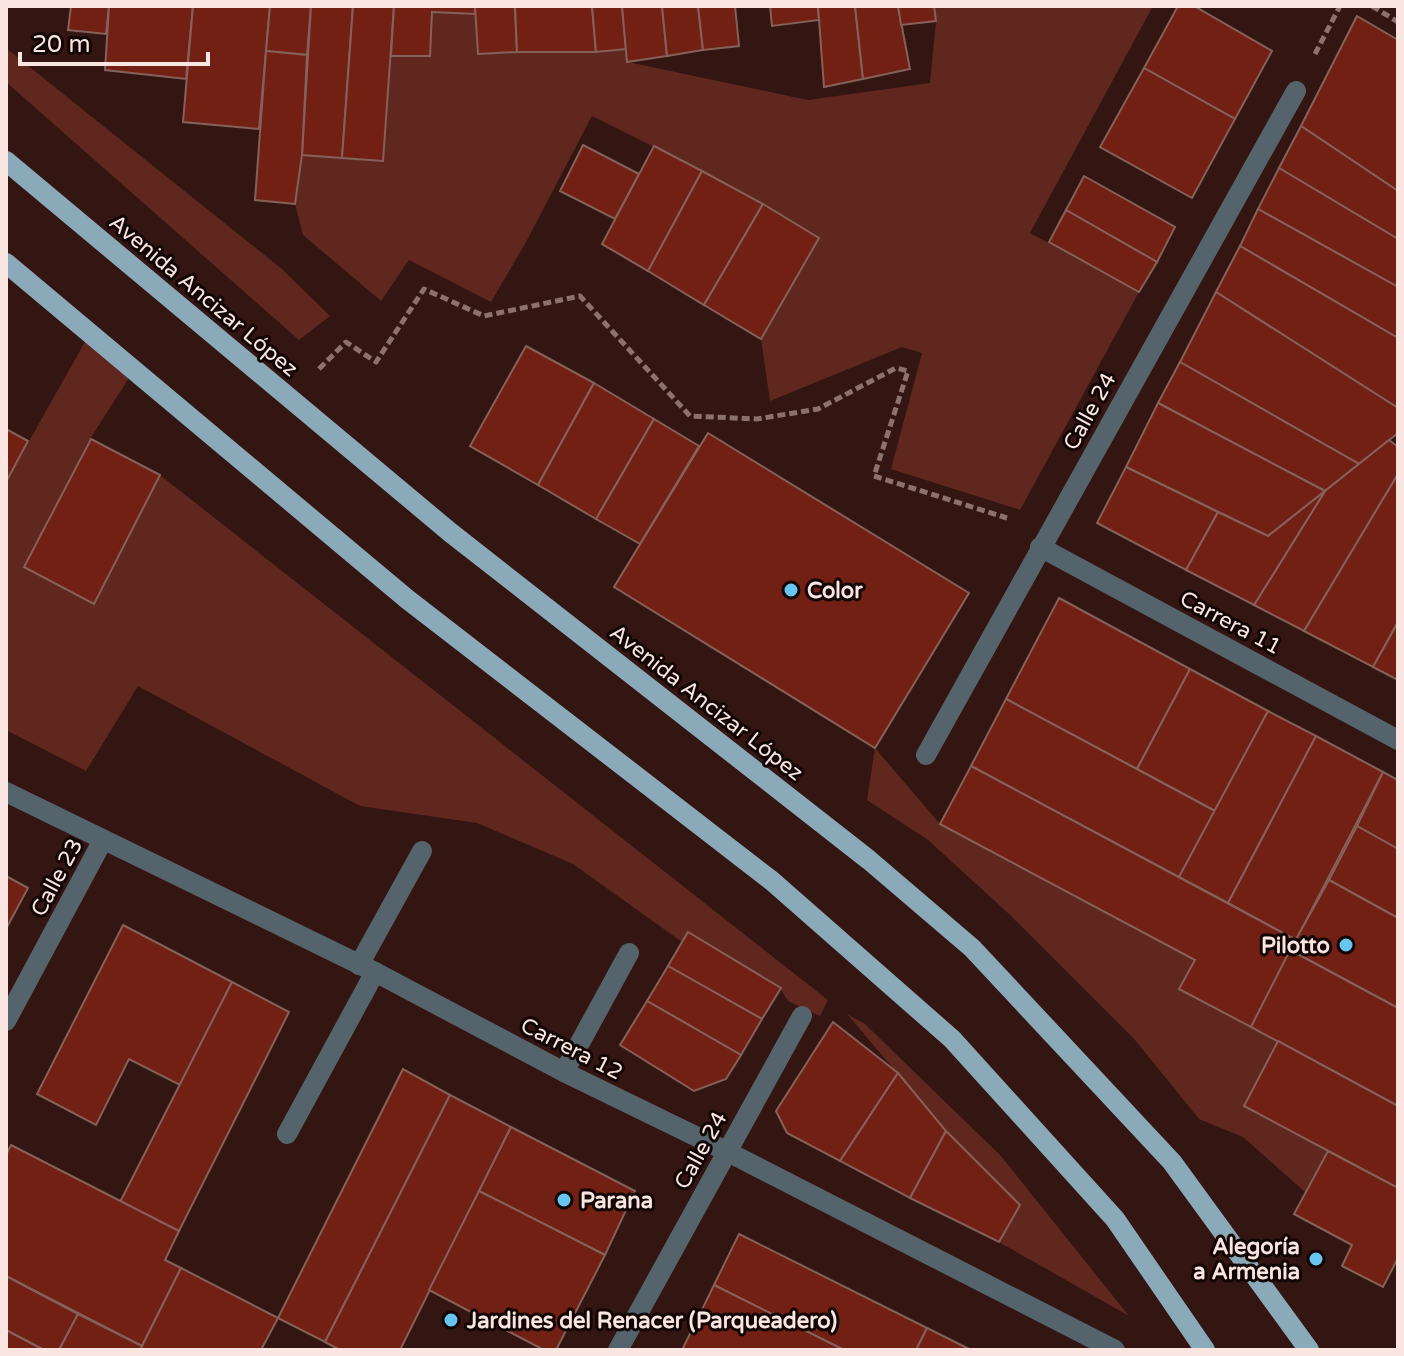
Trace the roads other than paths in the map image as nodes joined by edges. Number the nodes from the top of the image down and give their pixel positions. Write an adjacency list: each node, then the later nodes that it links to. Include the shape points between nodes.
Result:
1 (1296, 91): 4 (street, Calle 24)
2 (6, 161): 20 (main road, Avenida Ancizar López, via 451,533 869,860 972,948 1172,1162)
3 (6, 263): 19 (main road, via 407,599 772,881 952,1039 1115,1219)
4 (1040, 547): 5 (street, Carrera 11); 6 (street, Calle 24)
5 (1398, 740)
6 (926, 755)
7 (6, 792): 8 (street, Carrera 12)
8 (103, 840): 11 (street, Carrera 12); 13 (street, Calle 23)
9 (422, 851): 11 (street)
10 (629, 953): 14 (street)
11 (367, 968): 14 (street, Carrera 12); 15 (street)
12 (802, 1016): 16 (street, Calle 24)
13 (6, 1021)
14 (564, 1072): 16 (street, Carrera 12)
15 (287, 1134)
16 (726, 1151): 17 (street, Calle 24); 18 (street, Carrera 12)
17 (618, 1350)
18 (1115, 1350)
19 (1205, 1350)
20 (1309, 1350)

